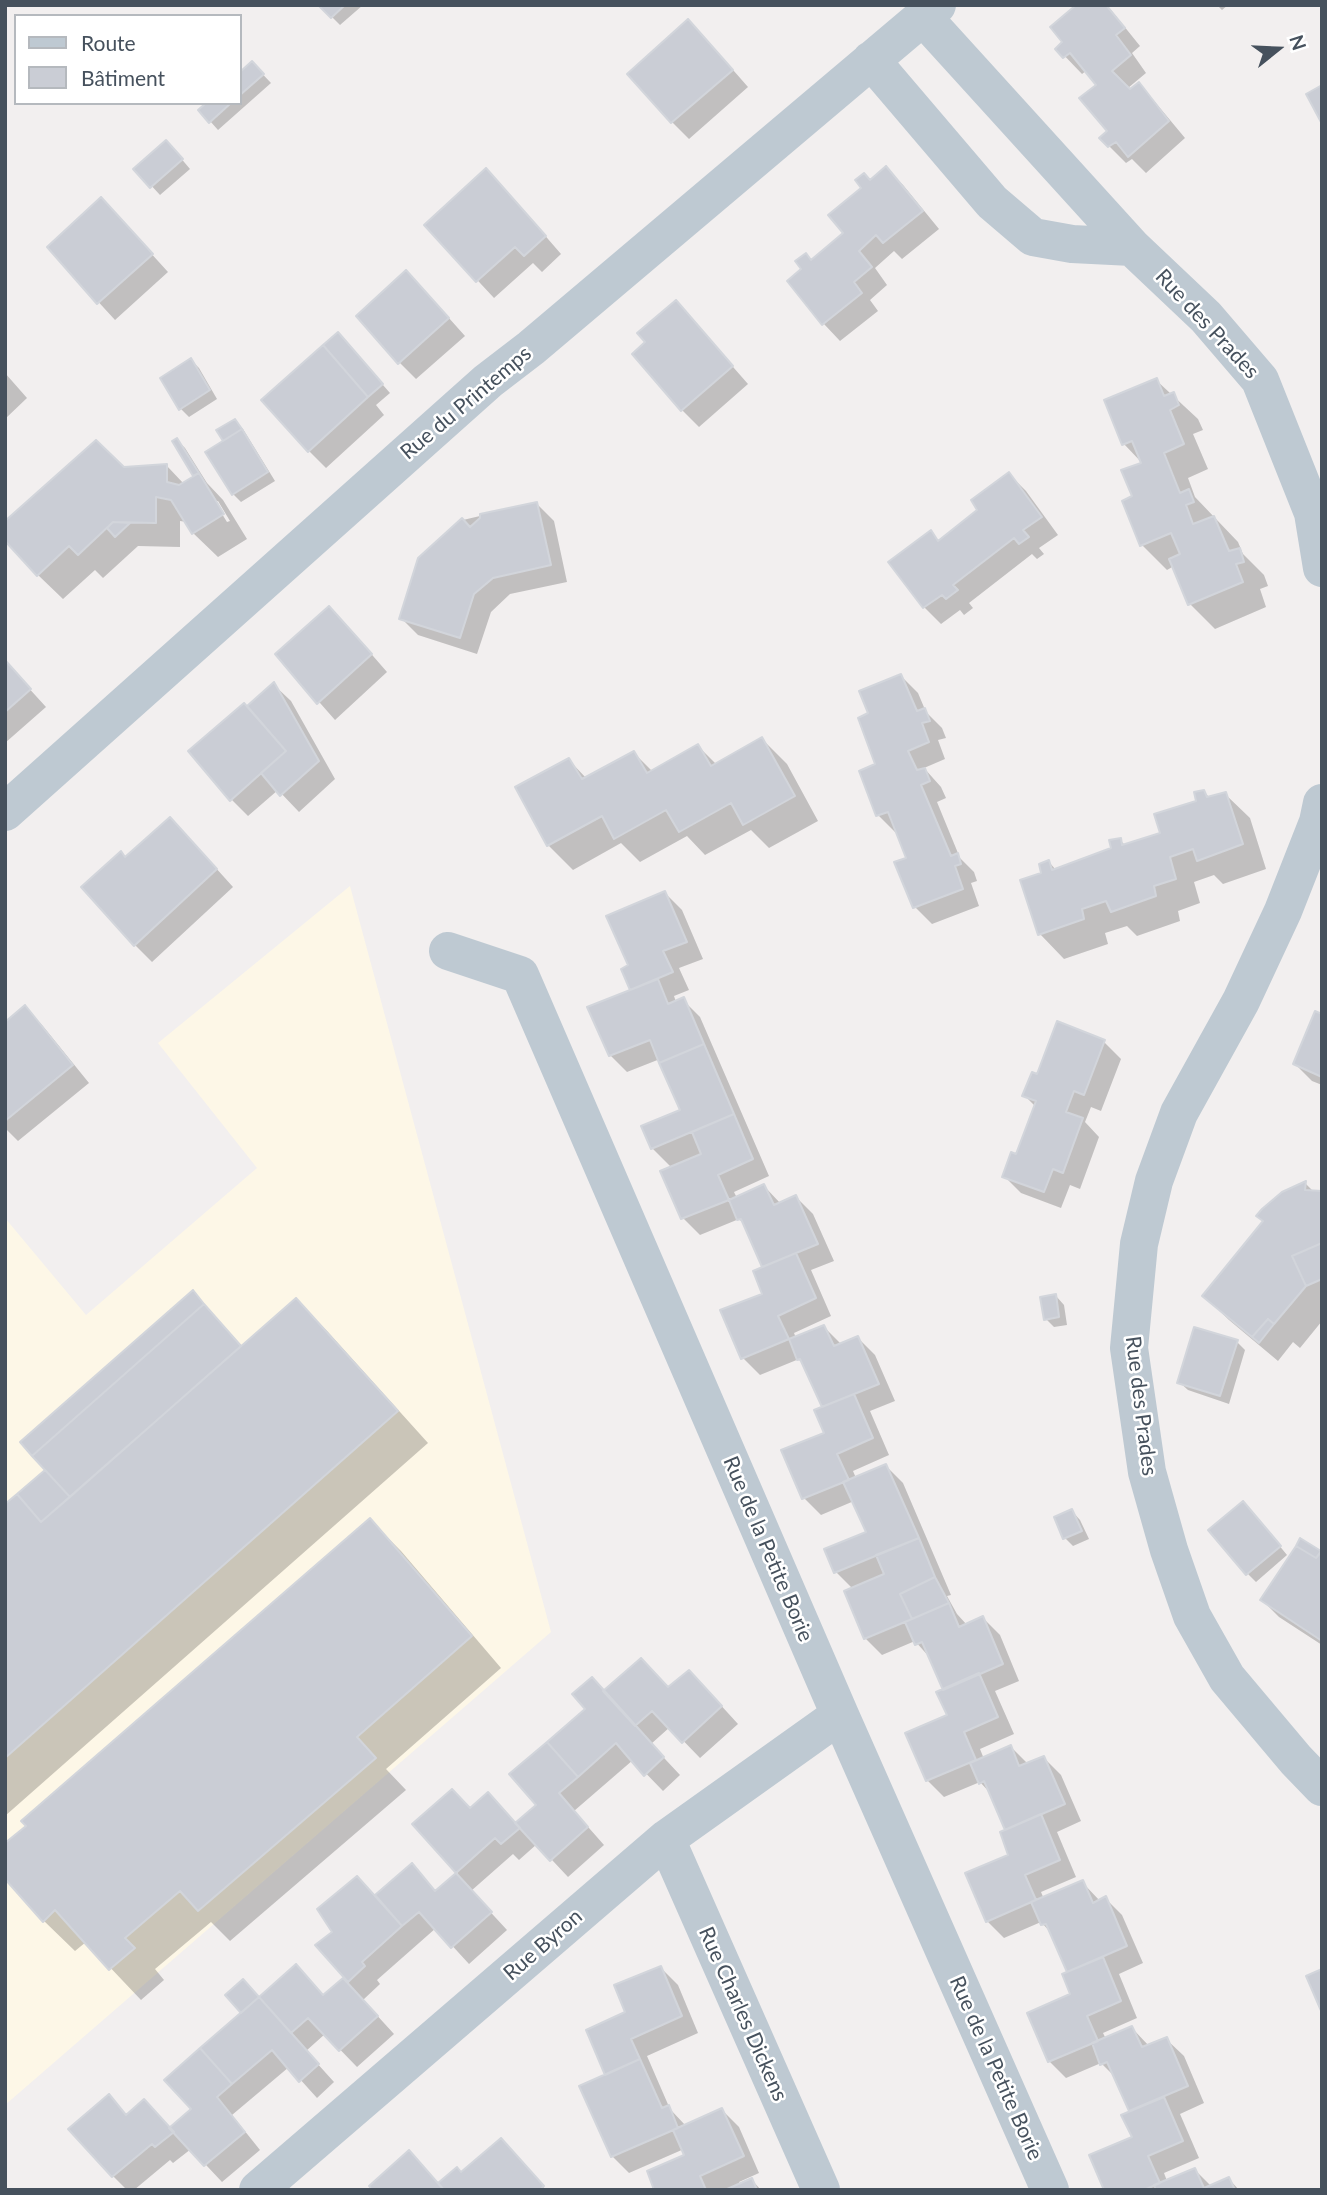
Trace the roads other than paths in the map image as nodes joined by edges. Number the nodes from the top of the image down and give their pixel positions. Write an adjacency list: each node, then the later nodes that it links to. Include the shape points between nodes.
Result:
1 (930, 11): 2 (street, Rue du Printemps); 3 (street, Rue des Prades)
2 (871, 60): 3 (street, via 992,202 1033,237); 6 (street, Rue du Printemps, via 488,381)
3 (1132, 247): 4 (street, Rue des Prades, via 1206,317 1261,380 1313,513)
4 (1322, 568)
5 (1322, 803): 9 (street, Rue des Prades, via 1283,911 1241,1001 1179,1113 1154,1181 1139,1244 1129,1348 1147,1472 1192,1616 1227,1678)
6 (5, 811)
7 (448, 951): 8 (street, Rue de la Petite Borie, via 520,975)
8 (840, 1715): 10 (street, Rue Byron); 13 (street, Rue de la Petite Borie)
9 (1322, 1787)
10 (666, 1839): 11 (street, Rue Byron); 12 (street, Rue Charles Dickens)
11 (258, 2190)
12 (821, 2190)
13 (1050, 2190)

